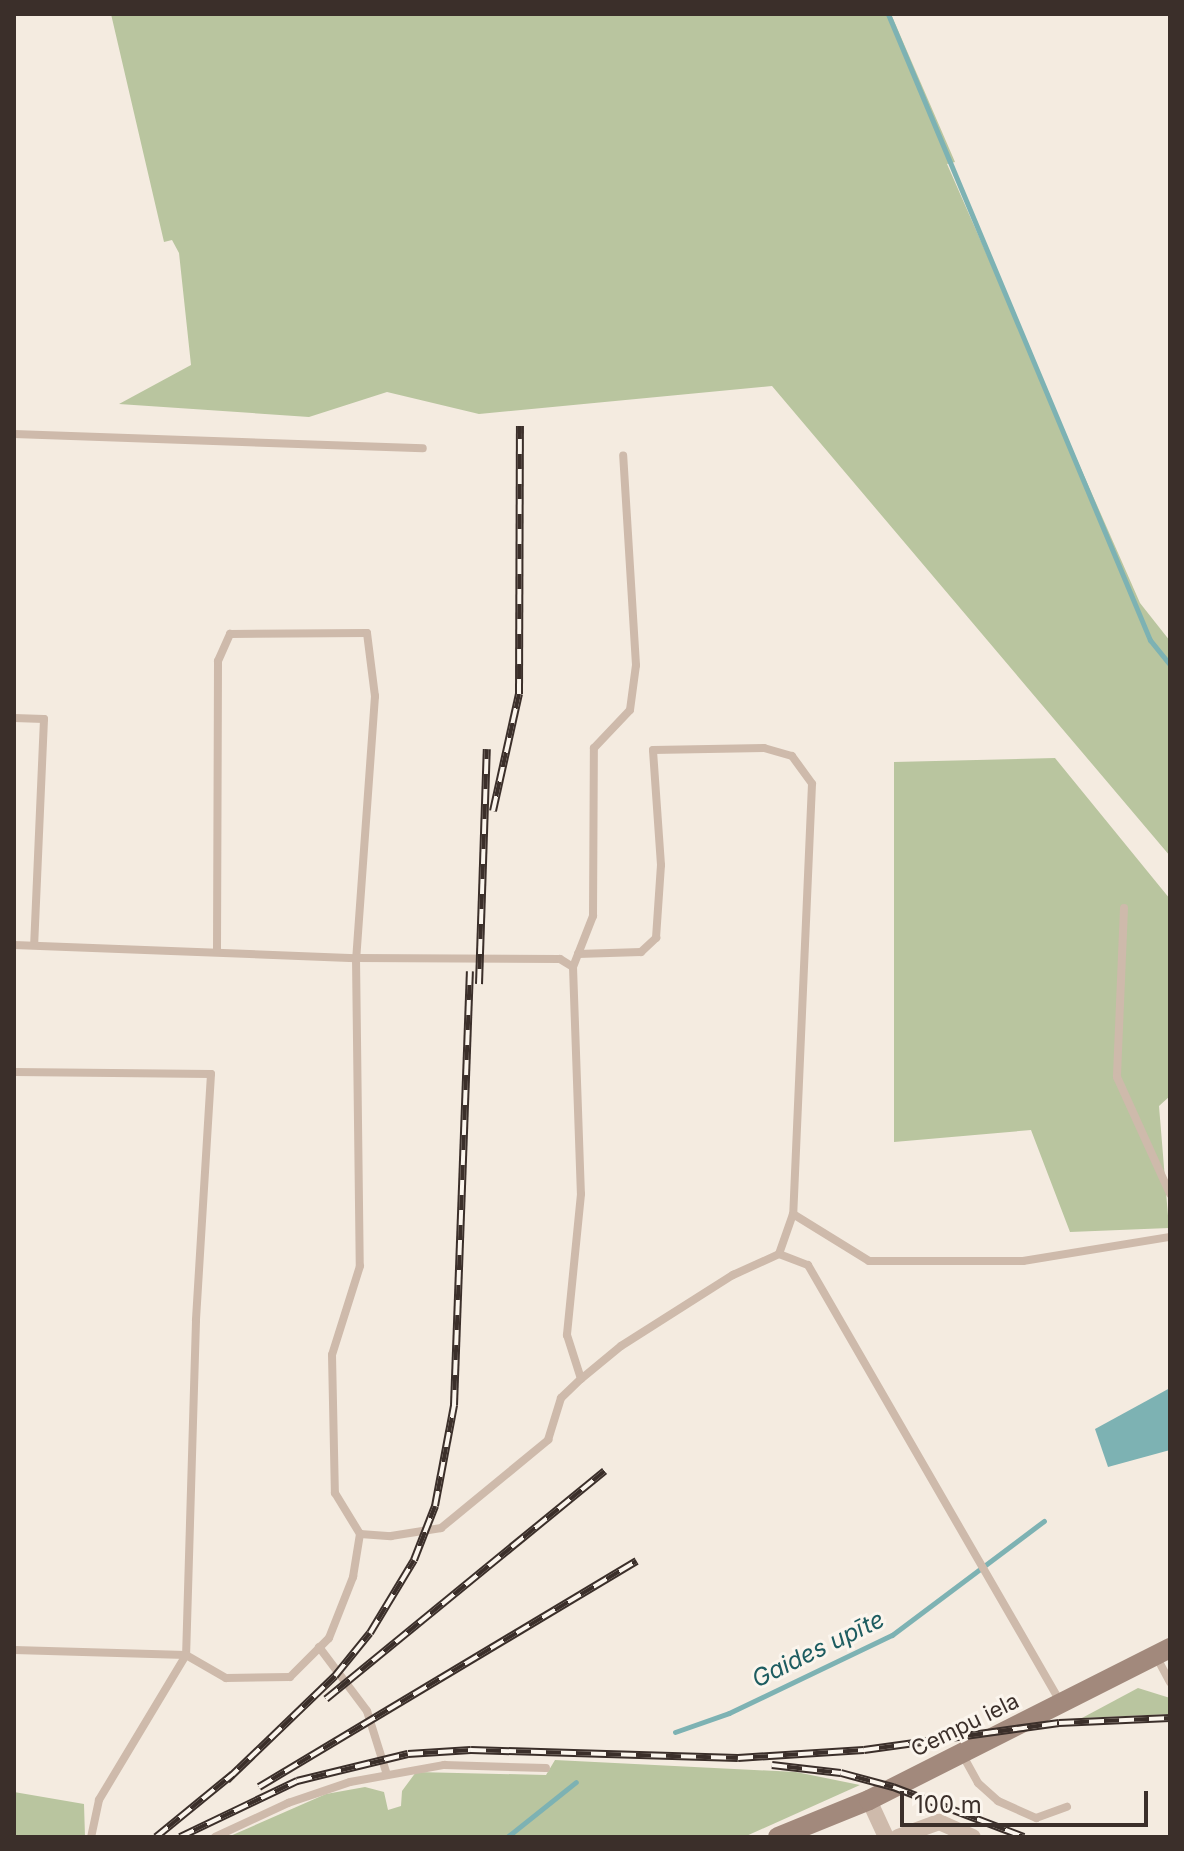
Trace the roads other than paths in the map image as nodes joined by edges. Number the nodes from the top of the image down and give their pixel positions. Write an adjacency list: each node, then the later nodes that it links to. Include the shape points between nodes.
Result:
1 (14, 434): 2 (lane)
2 (423, 448)
3 (623, 455): 9 (lane, via 636,665 630,710 594,748 593,916)
4 (14, 718): 7 (lane, via 44,719)
5 (1124, 908): 13 (lane, via 1117,1077)
6 (14, 945): 7 (lane)
7 (34, 945): 8 (lane)
8 (217, 950): 10 (lane); 10 (lane, via 218,661 230,634 367,633 375,696)
9 (578, 954): 11 (lane); 14 (lane, via 641,952 656,938 661,865 653,750 764,748 792,756 812,784)
10 (356, 958): 11 (lane, via 560,959); 18 (lane, via 360,1266 332,1355 335,1493)
11 (573, 967): 17 (lane, via 581,1194 567,1335)
12 (14, 1072): 22 (lane, via 211,1074 196,1321)
13 (1170, 1194)
14 (793, 1214): 15 (lane, via 869,1261 1023,1261); 16 (lane)
15 (1170, 1237)
16 (779, 1254): 17 (lane, via 733,1275 621,1346); 24 (lane, via 808,1265)
17 (581, 1379): 18 (lane, via 561,1398 548,1440 441,1528 391,1536)
18 (360, 1534): 19 (lane, via 353,1577 329,1638)
19 (319, 1647): 22 (lane, via 290,1677 226,1678); 27 (lane, via 367,1711)
20 (14, 1650): 22 (lane)
21 (1163, 1652): 23 (lane); 24 (main road, Cempu iela)
22 (186, 1655): 30 (lane, via 99,1800)
23 (1170, 1682)
24 (1061, 1704): 25 (main road, Cempu iela)
25 (962, 1753): 28 (main road, Cempu iela); 29 (lane, via 978,1783 998,1801 1036,1818)
26 (546, 1768): 27 (lane, via 444,1765)
27 (387, 1775): 31 (lane, via 288,1803)
28 (869, 1800): 32 (main road, Cempu iela); 33 (street)
29 (1067, 1807)
30 (91, 1837)
31 (215, 1837)
32 (778, 1837)
33 (886, 1837)
34 (898, 1837): 35 (street, via 939,1822)
35 (973, 1837)

